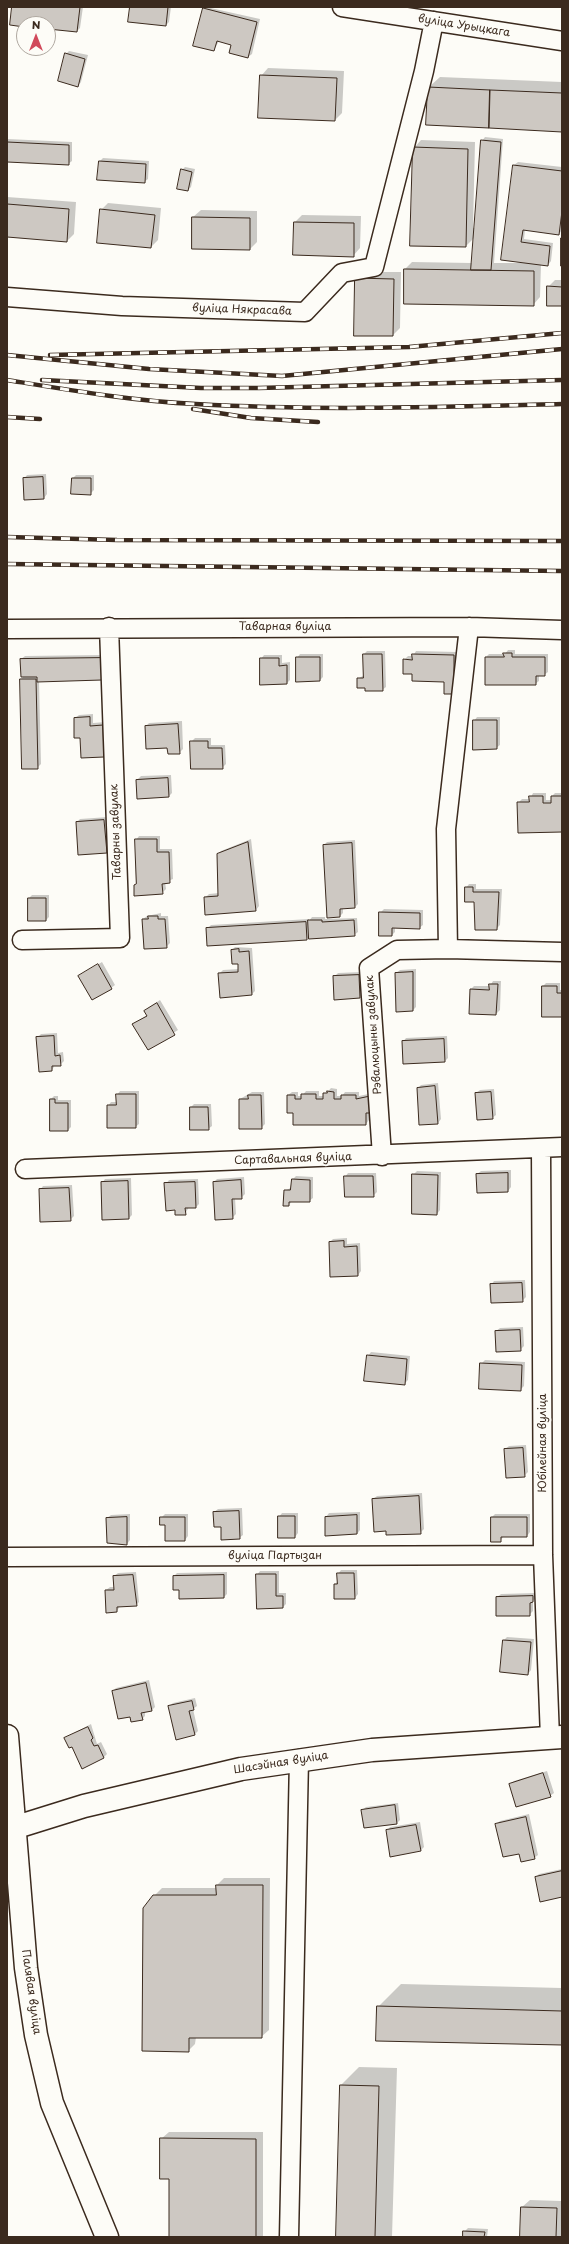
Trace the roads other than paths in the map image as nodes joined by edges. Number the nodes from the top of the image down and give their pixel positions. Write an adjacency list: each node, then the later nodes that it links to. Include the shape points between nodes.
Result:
1 (342, 7): 2 (street, вуліца Урыцкага)
2 (434, 21): 3 (street, вуліца Урыцкага); 4 (street, вуліца Някрасава, via 424,71 374,267 342,273 305,312 122,306)
3 (562, 40)
4 (7, 297)
5 (109, 627): 6 (street, Таварная вуліца); 7 (street, Таварная вуліца); 9 (street, Таварны завулак, via 120,938)
6 (468, 627): 8 (street, Таварная вуліца); 10 (street, via 446,829)
7 (7, 629)
8 (562, 630)
9 (22, 940)
10 (448, 949): 11 (street, Рэвалюцыны завулак); 14 (street, Рэвалюцыны завулак, via 397,950 369,968)
11 (562, 952)
12 (562, 1147): 13 (street, Сартавальная вуліца)
13 (541, 1149): 14 (street, Сартавальная вуліца); 16 (street, Юбілейная вуліца)
14 (382, 1156): 15 (street, Сартавальная вуліца)
15 (25, 1169)
16 (543, 1555): 17 (street, вуліца Партызан); 19 (street, Юбілейная вуліца)
17 (7, 1557)
18 (7, 1736): 21 (main road, Палявая вуліца)
19 (556, 1737): 20 (main road, Шасэйная вуліца, via 372,1750)
20 (299, 1759): 21 (main road, Шасэйная вуліца, via 176,1783 84,1806); 23 (street)
21 (11, 1828): 22 (main road, Палявая вуліца, via 36,2035 52,2103)
22 (107, 2237)
23 (289, 2237)

